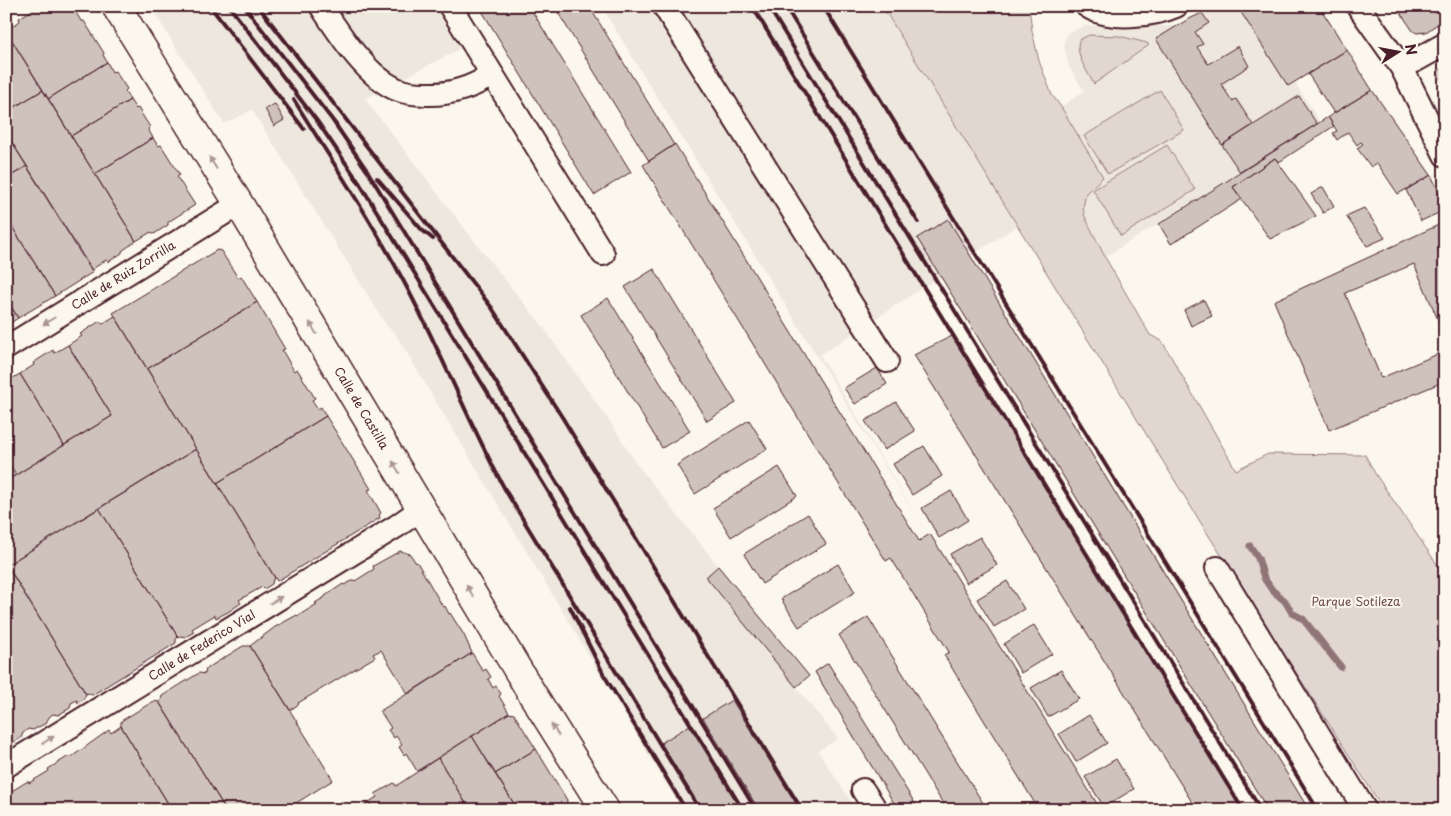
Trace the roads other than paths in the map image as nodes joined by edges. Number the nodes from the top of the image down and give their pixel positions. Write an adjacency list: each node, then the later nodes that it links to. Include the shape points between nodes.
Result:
1 (116, 6): 12 (main road, Calle de Castilla, one-way to 1)
2 (321, 6): 10 (street, via 347,45 375,75 396,89 421,94 451,93 471,87)
3 (450, 6): 10 (street)
4 (664, 6): 15 (street)
5 (1087, 6): 6 (street, via 1096,12 1135,15 1156,13)
6 (1176, 6)
7 (1358, 6): 9 (street)
8 (1445, 44): 9 (street)
9 (1402, 68): 11 (street)
10 (492, 75): 13 (street)
11 (1445, 155)
12 (239, 204): 14 (street, Calle de Ruiz Zorrilla, one-way to 14); 16 (main road, Calle de Castilla, one-way to 12)
13 (603, 254)
14 (6, 348)
15 (887, 361)
16 (421, 509): 18 (street, Calle de Federico Vial, one-way to 16); 20 (main road, Calle de Castilla, one-way to 16, via 530,692)
17 (1217, 568): 22 (street)
18 (6, 766)
19 (863, 790): 21 (street)
20 (606, 810)
21 (876, 810)
22 (1365, 810)

